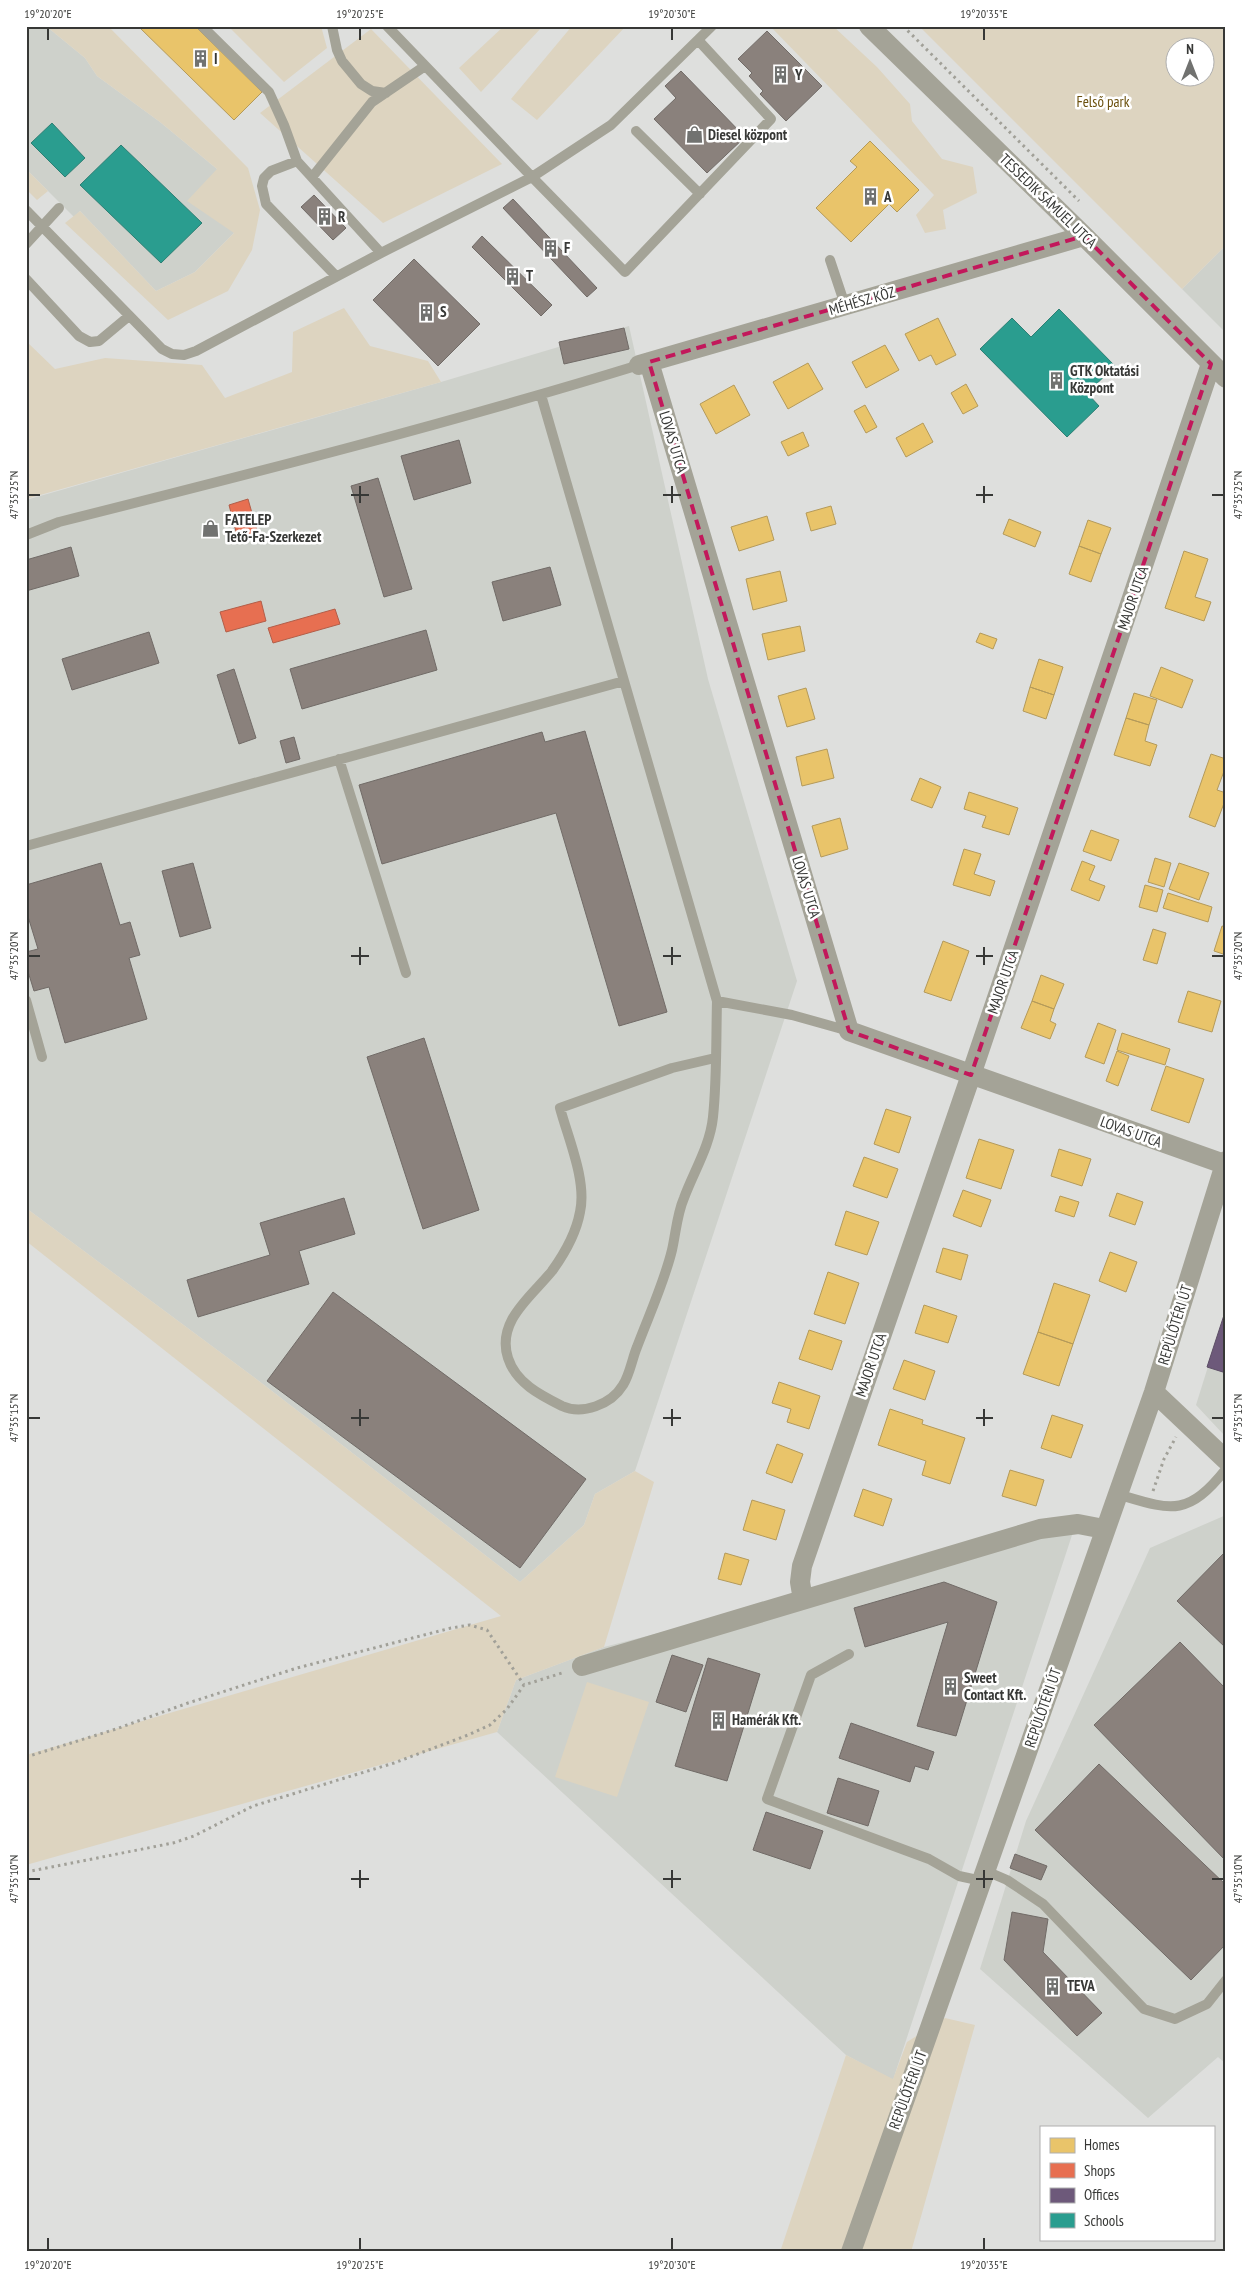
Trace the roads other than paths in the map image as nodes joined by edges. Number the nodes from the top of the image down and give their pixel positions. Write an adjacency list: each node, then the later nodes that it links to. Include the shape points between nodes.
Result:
1 (202, 26): 10 (lane, via 268,92)
2 (332, 26): 8 (lane, via 342,61 361,84 372,91)
3 (387, 26): 7 (lane)
4 (712, 26): 6 (lane)
5 (869, 26): 17 (street, TESSEDIK SÁMUEL UTCA)
6 (698, 40): 12 (lane, via 611,125); 13 (lane, via 772,119)
7 (426, 66): 8 (lane); 12 (lane)
8 (386, 93): 11 (lane, via 372,102)
9 (636, 130): 13 (lane)
10 (297, 161): 11 (lane); 21 (lane, via 271,171 264,178 263,196 266,204)
11 (313, 176): 19 (lane)
12 (532, 177): 13 (lane, via 625,272); 19 (lane)
13 (700, 194)
14 (58, 208): 16 (lane)
15 (26, 210): 16 (lane)
16 (42, 225): 18 (lane); 24 (lane)
17 (1084, 236): 23 (street, MÉHÉSZ KÖZ); 26 (street, TESSEDIK SÁMUEL UTCA)
18 (26, 244)
19 (381, 253): 21 (lane)
20 (830, 260): 23 (lane)
21 (336, 276): 24 (lane, via 196,351 184,354 172,354 162,349)
22 (26, 279): 24 (lane, via 78,336 90,342 99,341)
23 (845, 305): 25 (street, MÉHÉSZ KÖZ)
24 (129, 316)
25 (644, 363): 28 (lane); 36 (street, LOVAS UTCA)
26 (1211, 364): 27 (street, TESSEDIK SÁMUEL UTCA); 39 (street, MAJOR UTCA)
27 (1226, 378)
28 (541, 395): 29 (lane, via 374,442 60,522); 30 (lane)
29 (26, 535)
30 (624, 680): 31 (lane); 35 (lane)
31 (339, 759): 32 (lane); 33 (lane)
32 (26, 846)
33 (406, 973)
34 (26, 1000): 37 (lane)
35 (717, 1001): 36 (lane, via 792,1015); 38 (lane)
36 (849, 1031): 39 (street, LOVAS UTCA)
37 (42, 1057)
38 (716, 1058): 38 (lane, via 709,1137 684,1197 665,1272 623,1386 606,1401 588,1410 566,1408 542,1396 516,1376 507,1357 507,1336 516,1311 551,1272 571,1241 581,1210 580,1181 560,1108 672,1068)
39 (971, 1075): 40 (street, LOVAS UTCA); 46 (street, MAJOR UTCA, via 802,1566)
40 (1225, 1163): 41 (street, REPÜLŐTÉRI ÚT)
41 (1154, 1392): 42 (street); 44 (street, REPÜLŐTÉRI ÚT)
42 (1226, 1460)
43 (1226, 1469): 44 (lane, via 1205,1493 1182,1506 1167,1508)
44 (1117, 1494): 45 (street, REPÜLŐTÉRI ÚT)
45 (1104, 1529): 46 (street, via 1078,1524 1040,1529); 49 (street, REPÜLŐTÉRI ÚT)
46 (803, 1600): 48 (street)
47 (849, 1654): 49 (lane, via 811,1675 767,1799 929,1859 958,1876)
48 (582, 1666)
49 (984, 1876): 50 (lane, via 1007,1880 1043,1904 1144,2008 1175,2018 1207,2004); 51 (street, REPÜLŐTÉRI ÚT)
50 (1226, 1980)
51 (851, 2252)

